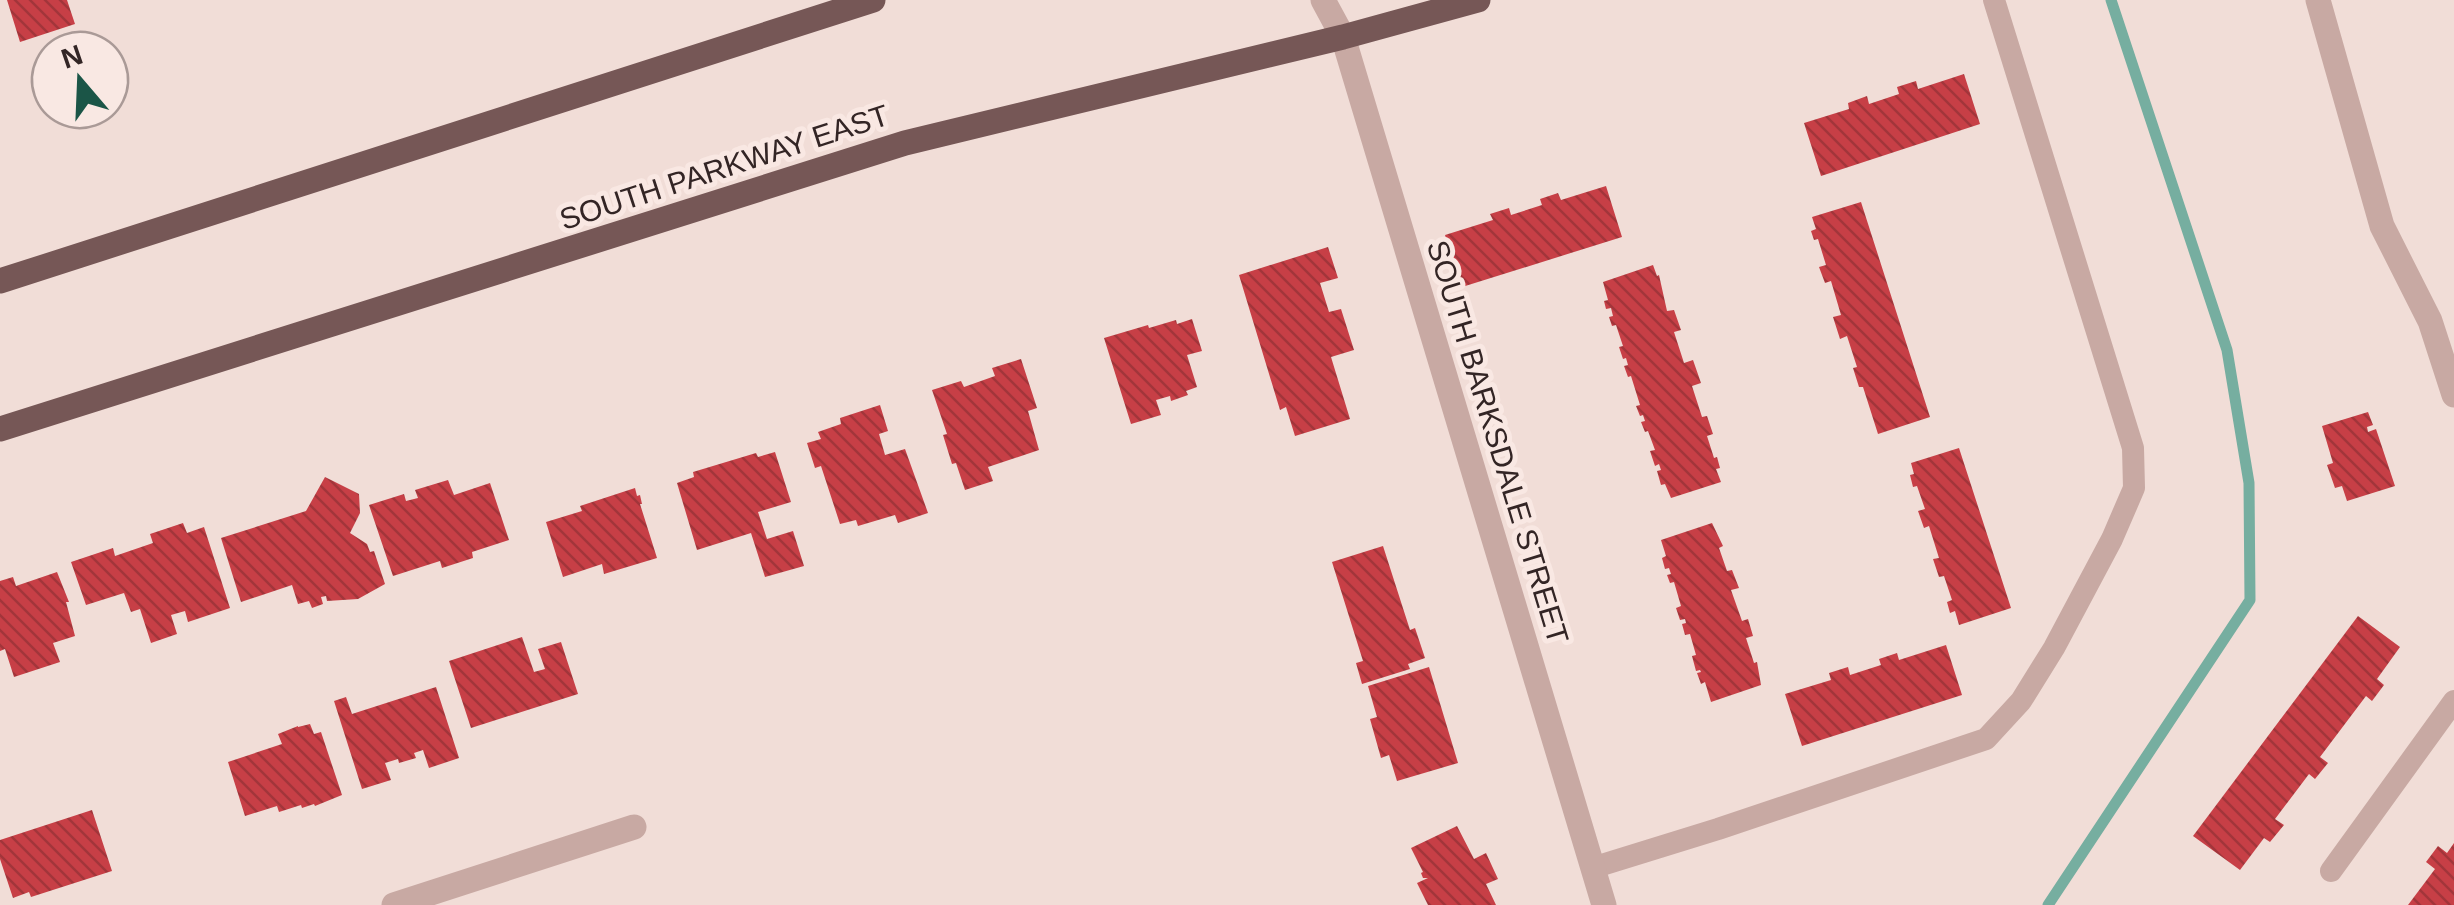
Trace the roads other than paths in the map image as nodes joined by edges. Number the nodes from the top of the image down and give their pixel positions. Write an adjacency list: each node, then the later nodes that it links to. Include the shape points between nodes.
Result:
1 (873, 0): 7 (main road)
2 (1323, 0): 6 (street, SOUTH BARKSDALE STREET)
3 (1478, 0): 6 (main road, SOUTH PARKWAY EAST)
4 (1994, 0): 12 (lane, via 2134,448 2134,488 2112,540 2021,702 1986,739)
5 (2318, 0): 8 (street, via 2382,226 2430,321)
6 (1343, 37): 9 (main road, SOUTH PARKWAY EAST, via 905,143); 12 (street, SOUTH BARKSDALE STREET)
7 (0, 281)
8 (2454, 395)
9 (0, 429)
10 (2454, 702): 13 (lane)
11 (634, 826): 14 (street)
12 (1592, 868): 15 (street, SOUTH BARKSDALE STREET)
13 (2331, 871)
14 (394, 905)
15 (1604, 905)

